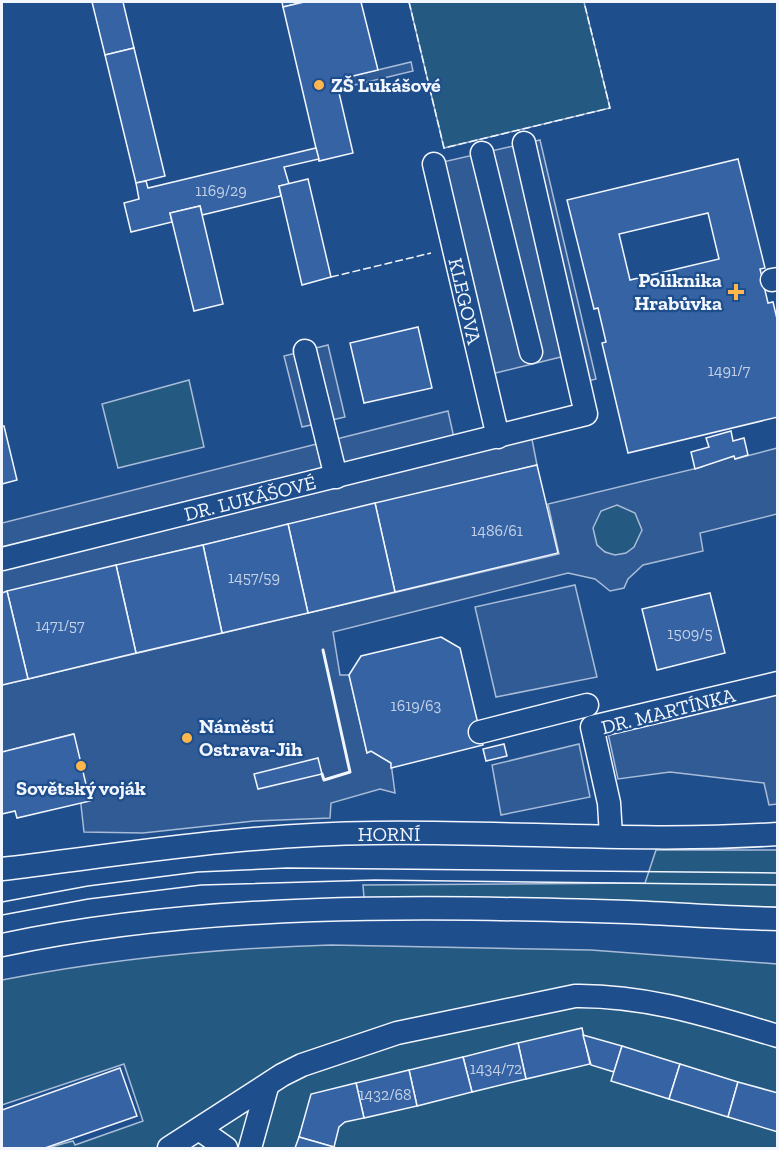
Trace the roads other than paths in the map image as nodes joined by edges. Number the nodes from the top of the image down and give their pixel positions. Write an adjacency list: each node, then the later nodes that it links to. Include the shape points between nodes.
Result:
1 (524, 143): 6 (street, DR. LUKÁŠOVÉ, via 586,414)
2 (482, 153): 5 (street)
3 (434, 164): 6 (street, KLEGOVA)
4 (305, 351): 7 (street)
5 (531, 352)
6 (498, 437): 7 (street, DR. LUKÁŠOVÉ)
7 (336, 477): 8 (street, DR. LUKÁŠOVÉ)
8 (2, 559)
9 (777, 683): 13 (street, DR. MARTÍNKA, via 592,727 609,803)
10 (587, 705): 11 (street)
11 (480, 732)
12 (777, 834): 13 (street, HORNÍ, via 718,838)
13 (611, 836): 14 (street, HORNÍ, via 372,833 199,843)
14 (2, 869)
15 (723, 918): 16 (street); 17 (street); 18 (street, via 630,912 435,909 223,914)
16 (777, 919)
17 (777, 926)
18 (2, 945)
19 (777, 1036): 20 (street, via 660,1003 575,996 397,1033 302,1065)
20 (267, 1087): 21 (street); 24 (street)
21 (199, 1129): 22 (street); 23 (street)
22 (170, 1149)
23 (226, 1149)
24 (250, 1149)

